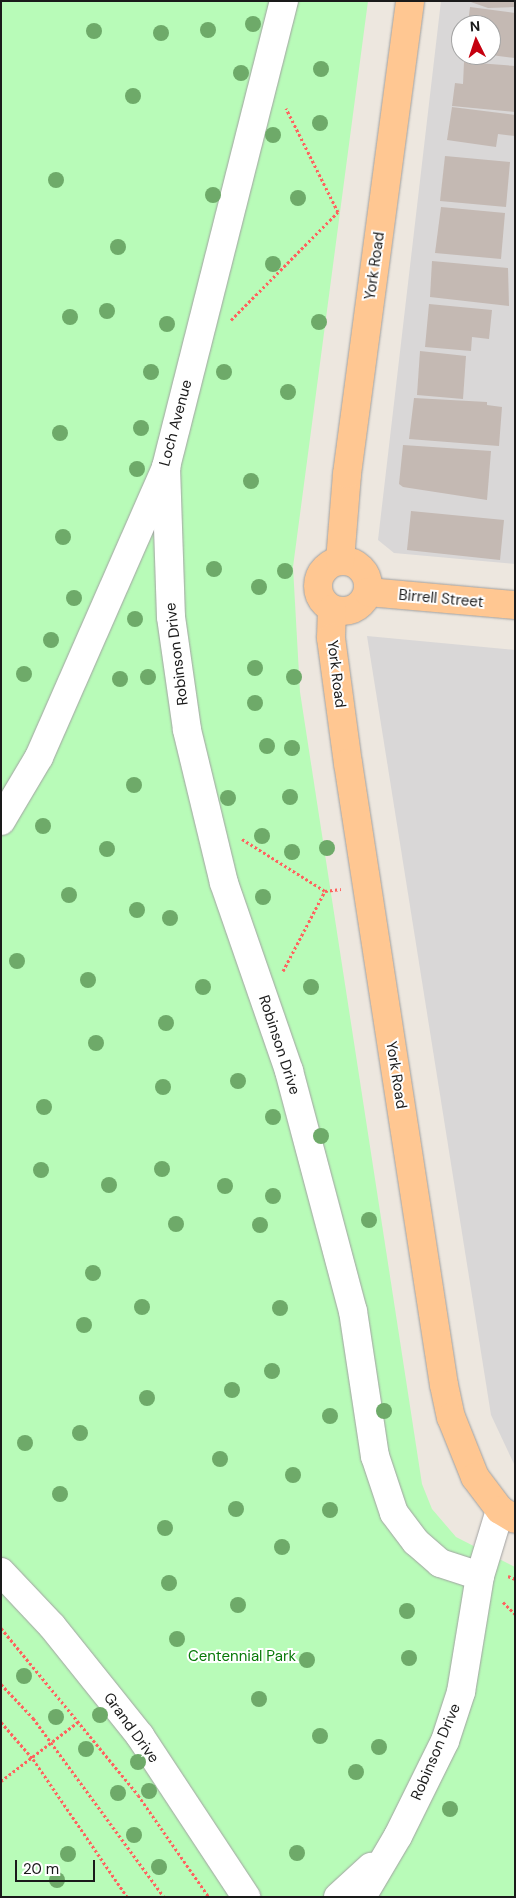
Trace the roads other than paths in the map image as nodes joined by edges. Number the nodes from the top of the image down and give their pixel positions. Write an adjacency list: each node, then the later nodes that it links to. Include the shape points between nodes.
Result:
1 (284, 1): 3 (street, Loch Avenue)
2 (410, 1): 4 (main road, York Road, via 347,474)
3 (166, 466): 8 (street, Loch Avenue, via 43,748); 11 (street, Robinson Drive, via 171,617 187,730 224,883 289,1071 353,1311 375,1456 394,1513 440,1563)
4 (340, 561): 5 (main road, via 362,570); 7 (main road, via 326,568 318,582 320,598)
5 (368, 592): 6 (main road, Birrell Street); 7 (main road, via 355,609)
6 (515, 605)
7 (332, 609): 9 (main road, York Road, via 331,638 350,772 444,1385 461,1448 475,1477)
8 (1, 821)
9 (508, 1515): 11 (street, Robinson Drive)
10 (1, 1572): 13 (street, Grand Drive, via 52,1626 140,1736)
11 (480, 1576): 12 (street, Robinson Drive, via 461,1692 444,1741)
12 (398, 1836): 14 (street, Robinson Drive); 15 (street, Robinson Drive)
13 (246, 1897)
14 (338, 1897)
15 (362, 1897)

